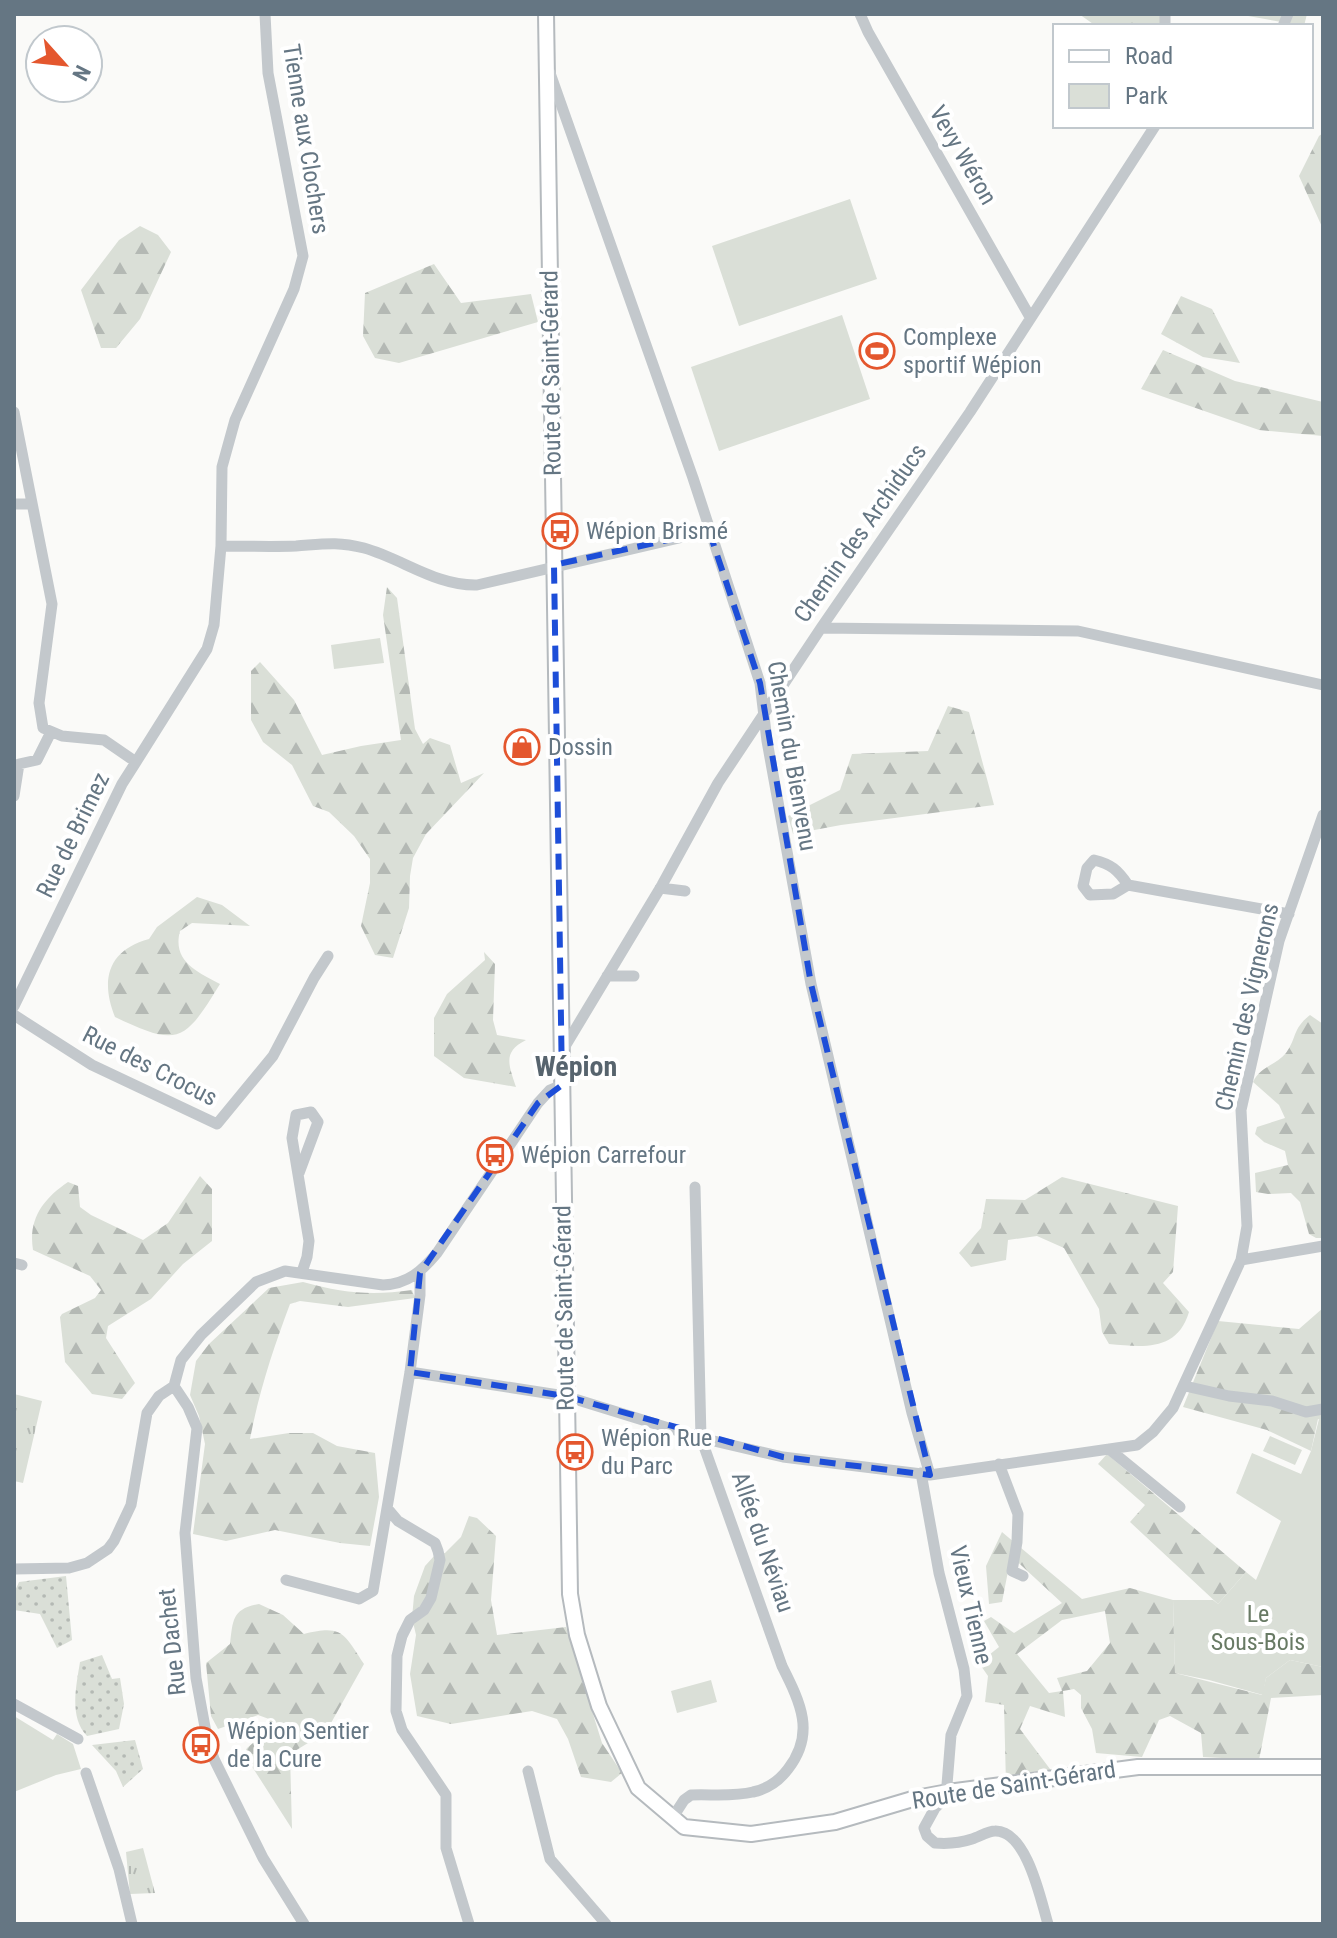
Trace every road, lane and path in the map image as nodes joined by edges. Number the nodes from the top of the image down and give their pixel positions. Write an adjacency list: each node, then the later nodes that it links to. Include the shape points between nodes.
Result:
1 (265, 14): 11 (street, Tienne aux Clochers, via 268,73 303,256 294,289 225,449)
2 (546, 14): 4 (main road, Route de Saint-Gérard)
3 (860, 14): 6 (street, Vevy Wéron)
4 (546, 64): 10 (street, Chemin du Bienvenu); 12 (main road, Route de Saint-Gérard)
5 (1154, 128): 6 (street, Chemin des Archiducs)
6 (1030, 317): 13 (street, Chemin des Archiducs)
7 (14, 412): 9 (street)
8 (14, 504): 9 (street)
9 (32, 504): 16 (street, via 52,604 39,703 43,728)
10 (709, 531): 12 (street); 15 (street, Chemin du Bienvenu, via 760,683)
11 (221, 546): 12 (street, via 333,542 367,549 462,585); 17 (street, Tienne aux Clochers, via 207,649)
12 (554, 565): 29 (main road, Route de Saint-Gérard)
13 (821, 628): 14 (street, via 1078,631); 15 (street, Chemin des Archiducs)
14 (1323, 685)
15 (763, 715): 21 (street, Chemin des Archiducs); 47 (street, Chemin du Bienvenu, via 811,984)
16 (51, 732): 17 (street, Rue de Brimez, via 104,740); 18 (street, via 37,760 19,764)
17 (136, 762): 27 (street, Rue de Brimez)
18 (14, 796)
19 (1323, 815): 23 (street, Chemin des Vignerons)
20 (1128, 885): 23 (street)
21 (660, 888): 22 (street); 25 (street, Chemin des Archiducs)
22 (685, 891)
23 (1289, 914): 34 (street, Chemin des Vignerons, via 1241,1110 1247,1226)
24 (328, 956): 28 (street, Rue des Crocus, via 273,1056 217,1124 92,1065)
25 (607, 976): 26 (street); 29 (street, Chemin des Archiducs)
26 (634, 976)
27 (14, 1006)
28 (14, 1015)
29 (561, 1054): 30 (main road, Route de Saint-Gérard)
30 (562, 1085): 36 (street, via 538,1103); 40 (main road, Route de Saint-Gérard)
31 (299, 1173): 31 (street, via 292,1138 296,1115 311,1112 318,1122); 35 (street, via 309,1241)
32 (695, 1187): 44 (street, Allée du Néviau)
33 (1323, 1246): 34 (street)
34 (1241, 1260): 39 (street, Chemin des Vignerons)
35 (302, 1272): 36 (street, via 383,1285); 38 (street, via 271,1274 242,1294 181,1360)
36 (420, 1273): 37 (street)
37 (410, 1372): 40 (street, Chemin des Vignerons); 49 (street)
38 (174, 1386): 50 (street, via 147,1413 131,1505 108,1549 69,1568); 61 (street, Rue Dachet, via 197,1428 185,1533 196,1678 207,1738 263,1858)
39 (1185, 1386): 42 (street); 45 (street, Chemin des Vignerons, via 1153,1432 1137,1445)
40 (565, 1396): 44 (street, Chemin des Vignerons); 59 (main road, Route de Saint-Gérard, via 570,1594 577,1635 599,1706 638,1788)
41 (1323, 1409): 42 (street)
42 (1306, 1412): 43 (street)
43 (1323, 1421)
44 (701, 1438): 47 (street, Chemin des Vignerons, via 783,1457); 59 (street, Allée du Néviau, via 798,1701 804,1732 792,1764 768,1787 691,1795)
45 (1109, 1449): 46 (street, Chemin des Vignerons); 48 (street)
46 (999, 1464): 47 (street, Chemin des Vignerons); 51 (street, via 1018,1514 1012,1571)
47 (925, 1474): 58 (street, Vieux Tienne, via 939,1573 967,1696 951,1735)
48 (1180, 1507)
49 (387, 1508): 52 (street, via 373,1591 359,1599); 62 (street, via 398,1521 435,1543 440,1560 431,1598 402,1636 396,1711 402,1730 446,1795 446,1848)
50 (14, 1569)
51 (1023, 1576)
52 (286, 1580)
53 (14, 1704): 54 (street)
54 (78, 1739)
55 (1323, 1767): 58 (main road, Route de Saint-Gérard, via 1138,1767)
56 (528, 1771): 63 (street, via 550,1859)
57 (86, 1773): 60 (street)
58 (948, 1792): 59 (main road, Route de Saint-Gérard, via 835,1822 751,1834 684,1827); 64 (street, via 924,1828 927,1836 945,1844 1005,1833 1026,1857)
59 (673, 1817)
60 (132, 1924)
61 (304, 1924)
62 (469, 1924)
63 (606, 1924)
64 (1048, 1924)

